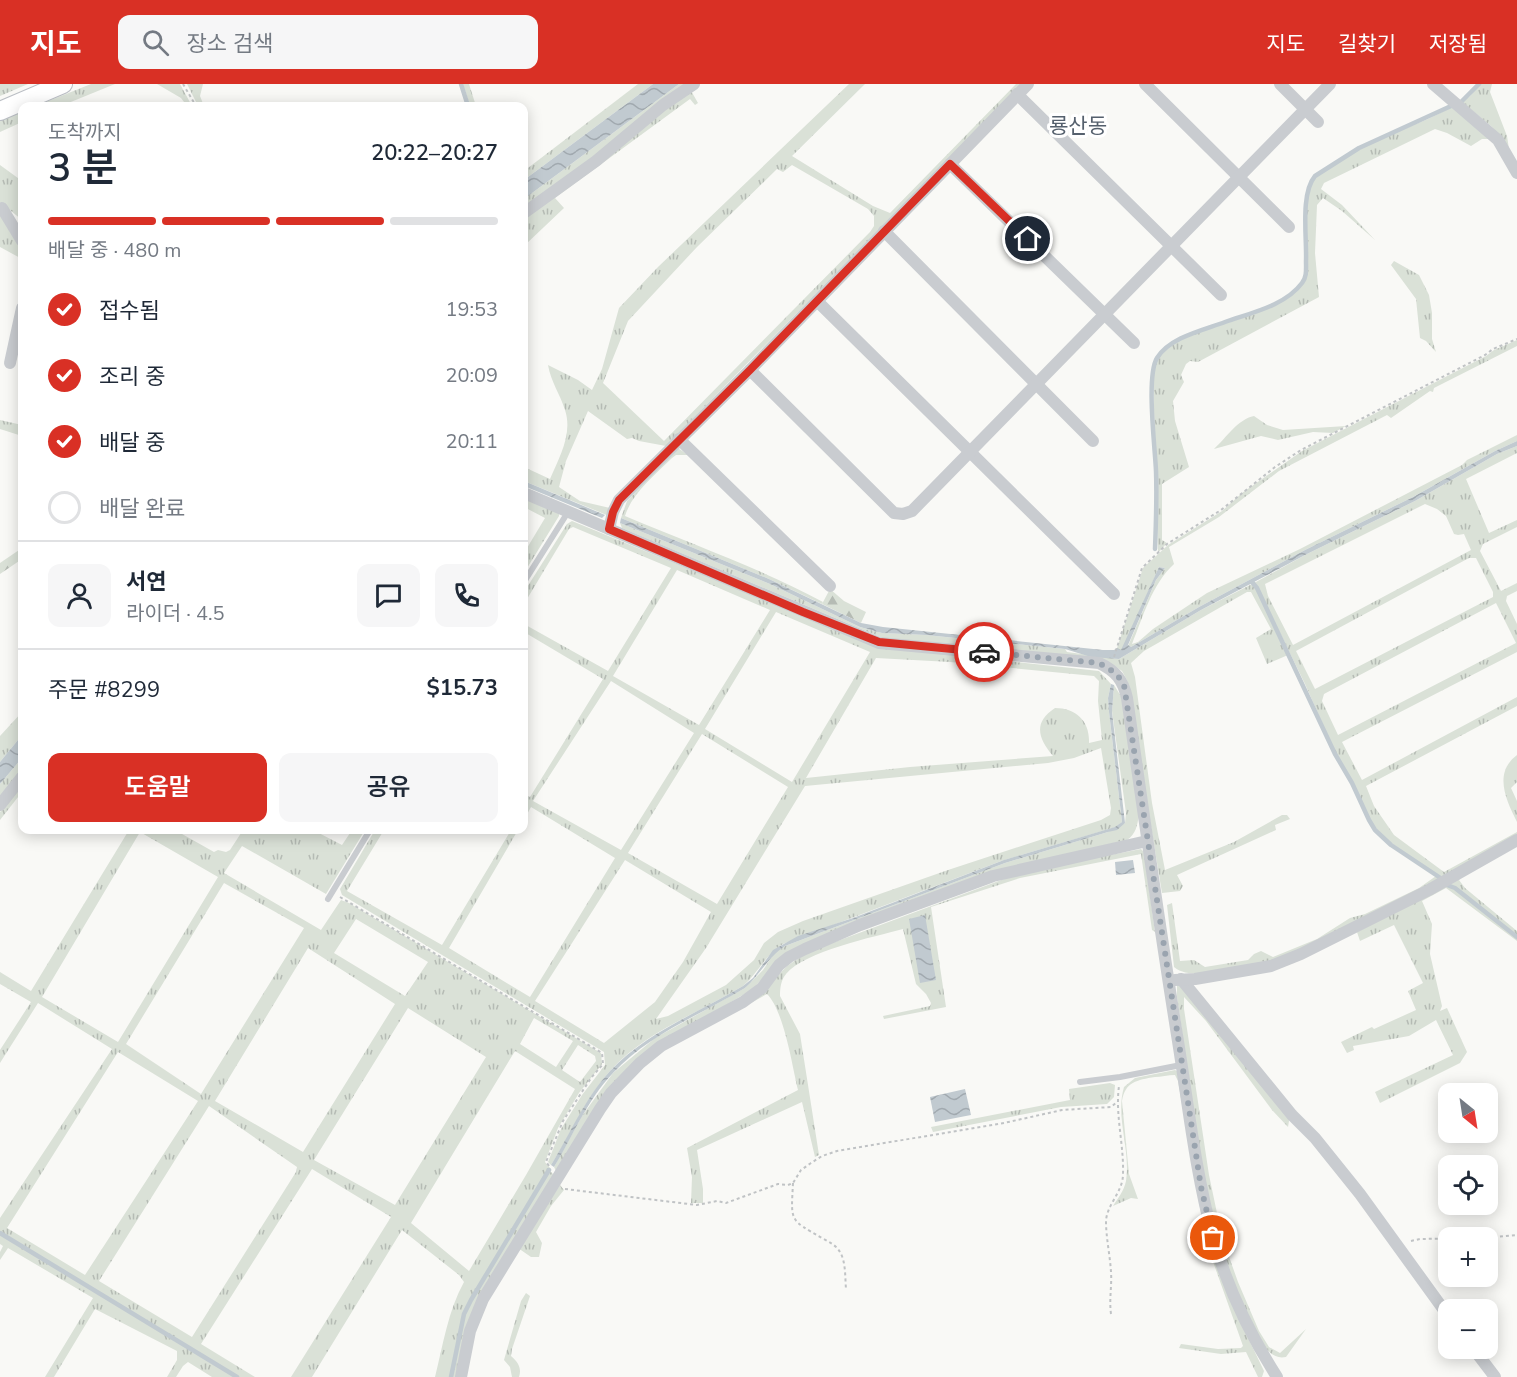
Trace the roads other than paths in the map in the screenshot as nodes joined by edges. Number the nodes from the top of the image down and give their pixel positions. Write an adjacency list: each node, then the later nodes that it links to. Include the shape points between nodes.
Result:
1 (63, 84): 9 (main road)
2 (694, 84): 18 (street)
3 (1028, 84): 8 (street)
4 (1144, 84): 16 (street)
5 (1280, 84): 11 (street)
6 (1330, 84): 11 (street)
7 (1433, 84): 15 (street, via 1498,140)
8 (1017, 94): 14 (street); 23 (street)
9 (21, 102)
10 (18, 103): 12 (main road)
11 (1305, 110): 13 (street); 16 (street)
12 (0, 111)
13 (1318, 122)
14 (950, 164): 21 (street); 26 (street)
15 (1517, 173)
16 (1239, 177): 20 (street); 23 (street)
17 (1, 207): 19 (street); 22 (street)
18 (528, 210)
19 (18, 222)
20 (1288, 227)
21 (884, 231): 25 (street); 31 (street)
22 (18, 235)
23 (1170, 246): 24 (street); 26 (street)
24 (1221, 296)
25 (817, 301): 30 (street); 34 (street)
26 (1106, 314): 28 (street); 31 (street)
27 (18, 326): 29 (street)
28 (1134, 343)
29 (10, 363)
30 (750, 370): 32 (street); 34 (street, via 894,513 912,510)
31 (1036, 384): 33 (street); 34 (street)
32 (679, 439): 37 (street, via 619,500); 39 (street)
33 (1093, 441)
34 (969, 452): 40 (street)
35 (528, 495): 36 (street)
36 (568, 511): 37 (street); 38 (lane)
37 (609, 529): 45 (street, via 879,642 1099,663 1110,669 1120,678 1127,698)
38 (528, 576)
39 (830, 586)
40 (1114, 594)
41 (18, 782): 42 (street)
42 (0, 805)
43 (368, 834): 46 (lane)
44 (1517, 840): 47 (street, via 1429,890 1301,954 1271,966)
45 (1147, 841): 47 (street); 52 (street, via 993,876 860,925 789,957 754,994 661,1046 611,1093 483,1299 470,1331)
46 (330, 897)
47 (1174, 980): 48 (street); 50 (street, via 1315,1138)
48 (1182, 1065): 49 (lane); 53 (street, via 1213,1238 1248,1329)
49 (1080, 1082)
50 (1438, 1302)
51 (1481, 1359): 54 (street)
52 (461, 1377)
53 (1277, 1377)
54 (1495, 1377)

